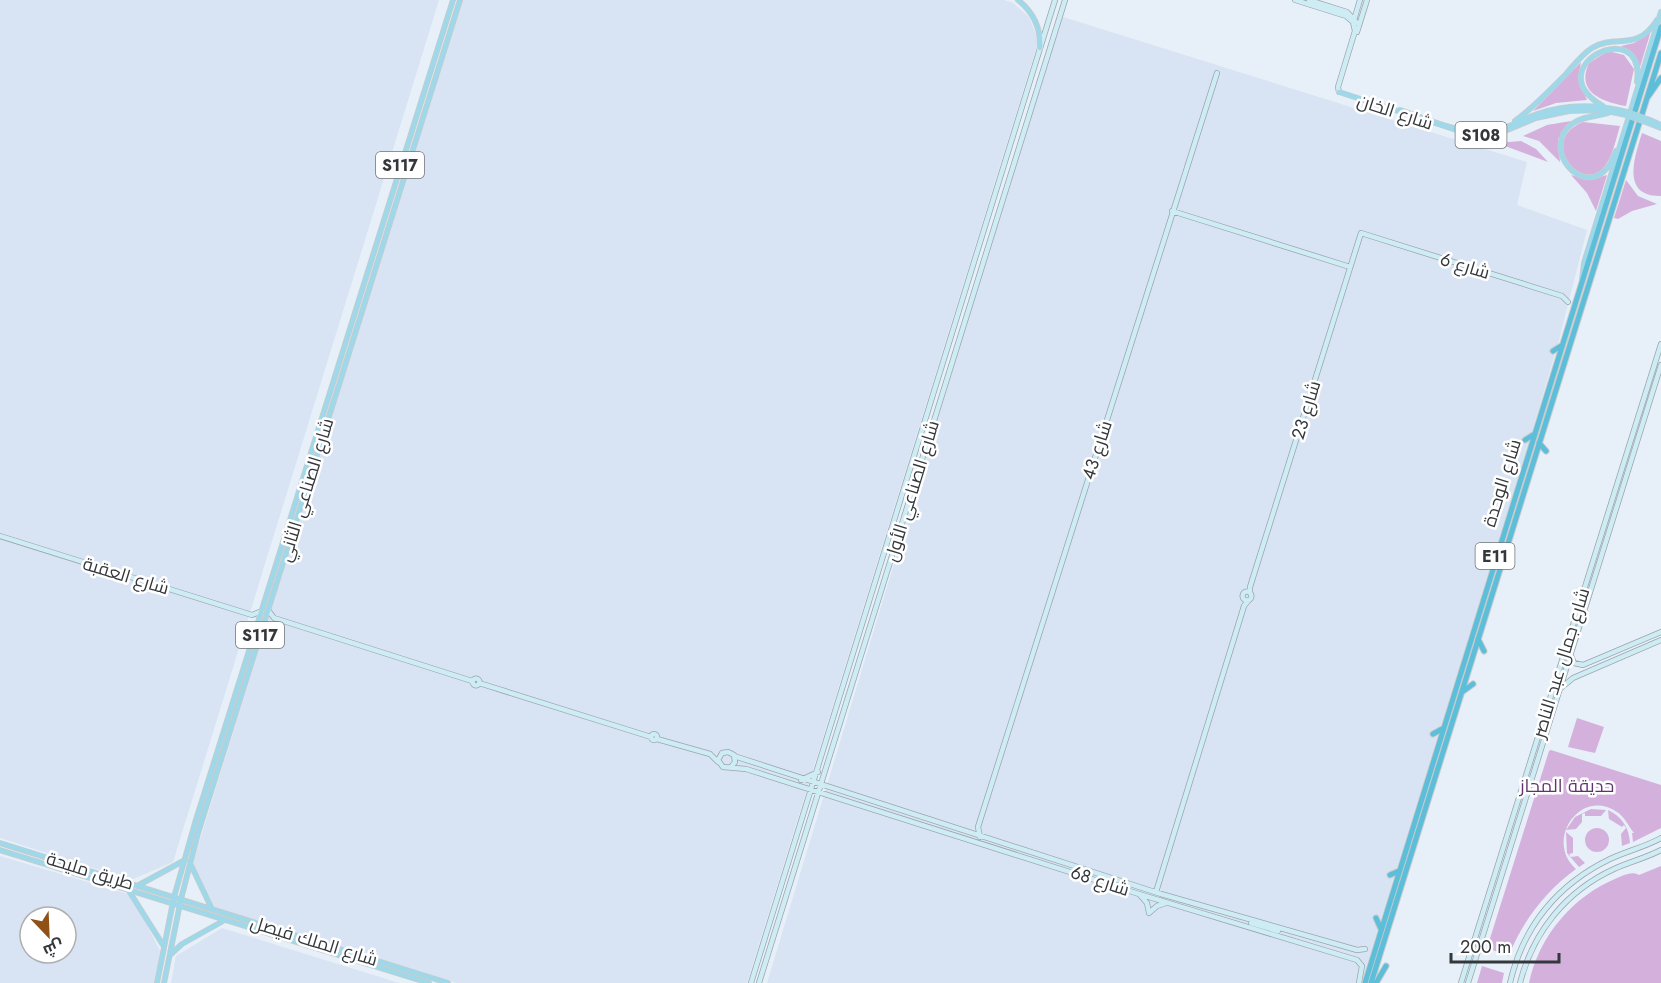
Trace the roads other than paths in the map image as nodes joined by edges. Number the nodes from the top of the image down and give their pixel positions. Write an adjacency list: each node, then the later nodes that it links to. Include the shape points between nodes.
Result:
1 (453, 0): 47 (main road, شارع الصناعي الثاني / S117)
2 (460, 0): 46 (main road, شارع الصناعي الثاني / S117)
3 (1018, 0): 14 (main road, via 1035,21)
4 (1055, 0): 14 (street, شارع الصناعي الأول)
5 (1065, 0): 73 (street, شارع الصناعي الأول)
6 (1295, 0): 11 (street)
7 (1309, 0): 11 (street, via 1347,12)
8 (1360, 0): 11 (street)
9 (1367, 0): 13 (street)
10 (1661, 12): 19 (main road); 22 (main road, via 1640,37 1590,49 1538,103)
11 (1354, 20): 13 (street); 18 (street, via 1355,31 1339,86)
12 (1661, 27): 24 (highway, E11)
13 (1357, 32): 18 (street, via 1340,84)
14 (1041, 48): 72 (street, شارع الصناعي الأول)
15 (1661, 53): 20 (highway, E11)
16 (1217, 73): 26 (street, شارع 43)
17 (1661, 78): 20 (highway)
18 (1342, 93): 21 (main road, شارع الخان / S108, via 1472,135 1500,133 1560,112); 22 (main road, شارع الخان / S108, via 1467,131)
19 (1635, 97): 21 (main road, via 1638,70 1634,60 1618,49 1602,49 1587,61 1582,78 1589,96); 25 (main road)
20 (1645, 99): 24 (highway, E11)
21 (1608, 110): 22 (main road, شارع الخان / S108, via 1560,108); 23 (main road, شارع الخان / S108, bridge); 25 (main road, via 1571,125 1562,137 1562,156 1573,172 1594,176 1608,168)
22 (1509, 126)
23 (1661, 126)
24 (1632, 132): 29 (highway, شارع الوحدة / E11); 37 (highway, شارع الوحدة / E11)
25 (1620, 144): 29 (main road, via 1583,267)
26 (1172, 212): 28 (street); 87 (street, شارع 43)
27 (1361, 233): 28 (street, شارع 23); 30 (street, شارع 6, via 1562,296)
28 (1350, 267): 99 (street, شارع 23)
29 (1582, 282): 32 (highway, شارع الوحدة / E11)
30 (1568, 302)
31 (1661, 344): 39 (street, شارع جمال عبد الناصر)
32 (1562, 346): 33 (highway); 35 (highway, شارع الوحدة / E11)
33 (1553, 351)
34 (1661, 365): 40 (street, شارع جمال عبد الناصر)
35 (1533, 435): 36 (highway); 45 (highway, شارع الوحدة / E11)
36 (1525, 440)
37 (1539, 443): 38 (highway); 53 (highway, شارع الوحدة / E11)
38 (1546, 451)
39 (1618, 481): 40 (street, via 1617,495); 41 (street, شارع جمال عبد الناصر)
40 (1621, 497): 43 (street, شارع جمال عبد الناصر)
41 (1606, 520): 43 (street, via 1610,521); 70 (street, شارع جمال عبد الناصر)
42 (0, 536): 48 (street, شارع العقبة)
43 (1606, 540): 58 (street, شارع جمال عبد الناصر)
44 (1479, 585): 45 (highway)
45 (1483, 595): 57 (highway, شارع الوحدة / E11)
46 (268, 610): 49 (street); 50 (main road, شارع الصناعي الثاني / S117)
47 (262, 611): 48 (street); 51 (main road, شارع الصناعي الثاني / S117)
48 (252, 615): 51 (street)
49 (274, 618): 50 (street); 67 (street, via 472,681 475,686 479,683 651,737 653,741 657,738)
50 (265, 622): 95 (main road, شارع الصناعي الثاني / S117)
51 (258, 624): 94 (main road, شارع الصناعي الثاني / S117)
52 (1661, 632): 55 (street)
53 (1478, 639): 56 (highway); 63 (highway, شارع الوحدة / E11)
54 (1661, 640): 60 (street)
55 (1634, 644): 58 (street, via 1583,665 1574,663); 60 (street, via 1616,654)
56 (1484, 651)
57 (1465, 653): 59 (highway); 64 (highway, شارع الوحدة / E11)
58 (1571, 655): 62 (street, شارع جمال عبد الناصر)
59 (1457, 657)
60 (1616, 659): 62 (street, via 1573,678)
61 (1473, 684): 63 (highway)
62 (1560, 690): 75 (street, شارع جمال عبد الناصر)
63 (1461, 693): 130 (highway, شارع الوحدة / E11)
64 (1442, 729): 65 (highway); 96 (highway, شارع الوحدة / E11)
65 (1433, 734)
66 (722, 753): 67 (street); 68 (street); 69 (street)
67 (710, 754): 69 (street)
68 (734, 756): 71 (street); 74 (street, شارع 68)
69 (719, 763): 71 (street)
70 (1529, 765): 75 (street); 84 (street, شارع جمال عبد الناصر)
71 (731, 766): 78 (street, شارع 68)
72 (818, 772): 74 (street); 76 (street, شارع الصناعي الأول)
73 (824, 775): 77 (street, شارع الصناعي الأول); 79 (street)
74 (801, 780): 76 (street, شارع 68)
75 (1531, 782): 86 (street, شارع جمال عبد الناصر)
76 (814, 784): 77 (street, شارع 68); 80 (street, شارع الصناعي الأول)
77 (820, 786): 79 (street, شارع 68); 81 (street, شارع الصناعي الأول)
78 (800, 787): 80 (street, شارع 68); 83 (street)
79 (833, 790): 88 (street, شارع 68)
80 (812, 791): 81 (street, شارع 68); 83 (street, شارع الصناعي الأول)
81 (818, 793): 82 (street, شارع 68); 85 (street, شارع الصناعي الأول)
82 (830, 797): 85 (street); 105 (street, شارع 68)
83 (809, 800): 126 (street, شارع الصناعي الأول)
84 (1517, 804): 86 (street); 132 (street, شارع جمال عبد الناصر)
85 (814, 807): 127 (street, شارع الصناعي الأول)
86 (1518, 823): 133 (street, شارع جمال عبد الناصر)
87 (978, 827): 88 (street); 89 (street, شارع 43)
88 (970, 834): 89 (street, شارع 68)
89 (980, 837): 101 (street, شارع 68)
90 (1661, 838): 97 (street)
91 (0, 843): 100 (main road, طريق مليحة)
92 (0, 850): 103 (main road, طريق مليحة)
93 (1661, 850): 102 (street, via 1607,872)
94 (185, 860): 100 (main road); 106 (main road, شارع الصناعي الثاني / S117)
95 (190, 864): 107 (main road, شارع الصناعي الثاني / S117); 110 (main road)
96 (1399, 871): 98 (highway); 114 (highway, شارع الوحدة / E11)
97 (1587, 871): 102 (street, via 1593,876); 134 (street, via 1560,892 1536,920 1518,954)
98 (1389, 875)
99 (1159, 881): 101 (street); 104 (street); 108 (street)
100 (137, 886): 106 (main road, طريق مليحة)
101 (1141, 887): 104 (street, شارع 68)
102 (1580, 889): 135 (street, via 1541,933)
103 (128, 890): 109 (main road, طريق مليحة); 117 (main road)
104 (1156, 892): 108 (street, شارع 68)
105 (1139, 894): 108 (street, شارع 68); 108 (street, via 1149,913)
106 (174, 897): 107 (main road, طريق مليحة); 109 (main road, شارع الصناعي الثاني / S117)
107 (181, 899): 109 (main road, شارع الصناعي الثاني / S117); 110 (main road, شارع الملك فيصل)
108 (1169, 900): 112 (street, شارع 68); 115 (street, شارع 68)
109 (176, 905): 113 (main road, شارع الملك فيصل); 117 (main road, شارع الصناعي الثاني / S117); 120 (main road, شارع الصناعي الثاني / S117)
110 (212, 909): 125 (main road, شارع الملك فيصل)
111 (1376, 918): 114 (highway)
112 (1225, 919): 115 (street); 119 (street, شارع 68)
113 (224, 921): 120 (main road, via 182,944); 124 (main road, شارع الملك فيصل)
114 (1381, 929): 129 (highway, شارع الوحدة / E11)
115 (1286, 930): 116 (street, شارع 68)
116 (1331, 942): 118 (street, شارع 68); 119 (street, via 1336,948)
117 (164, 946): 122 (main road, شارع الصناعي الثاني / S117)
118 (1365, 949)
119 (1327, 950): 128 (street, شارع 68, via 1360,962)
120 (169, 957): 123 (main road, شارع الصناعي الثاني / S117)
121 (1386, 966): 131 (highway)
122 (157, 983)
123 (164, 983)
124 (429, 983)
125 (448, 983)
126 (751, 983)
127 (759, 983)
128 (1359, 983)
129 (1365, 983)
130 (1371, 983)
131 (1376, 983)
132 (1461, 983)
133 (1468, 983)
134 (1510, 983)
135 (1520, 983)

